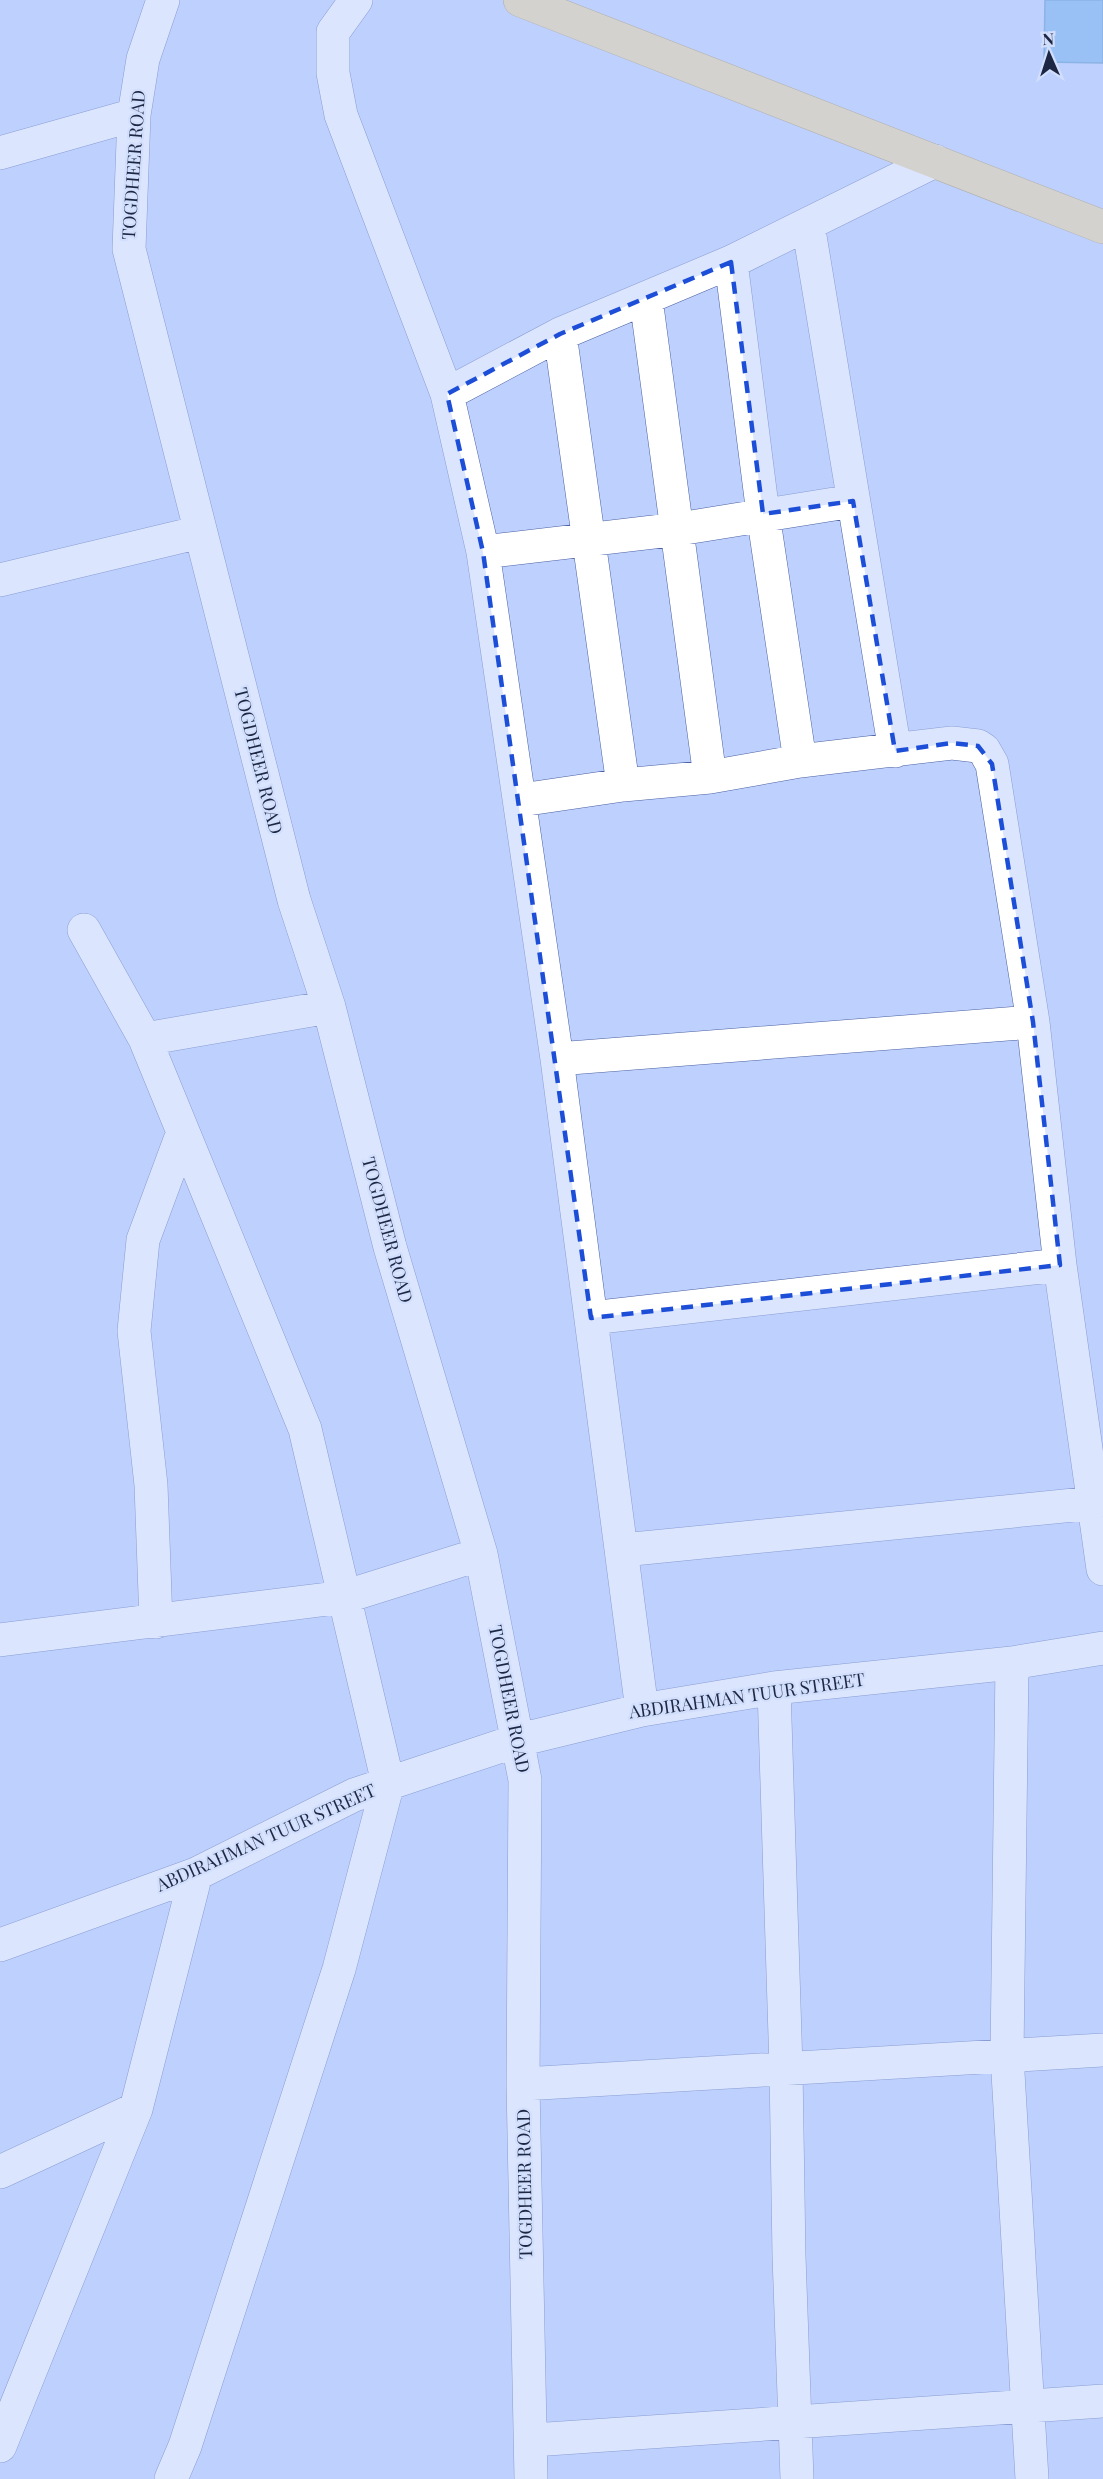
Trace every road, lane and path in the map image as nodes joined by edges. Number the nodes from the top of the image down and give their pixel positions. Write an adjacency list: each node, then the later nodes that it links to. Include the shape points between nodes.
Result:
1 (163, 0): 4 (street, TOGDHEER ROAD, via 143,59)
2 (356, 0): 12 (street, via 333,32 333,72 341,116)
3 (520, 0): 6 (main road)
4 (134, 115): 5 (street); 16 (street, TOGDHEER ROAD, via 129,249)
5 (0, 153)
6 (936, 161): 7 (street); 8 (main road)
7 (808, 224): 9 (street); 13 (street)
8 (1103, 227)
9 (731, 262): 10 (street); 14 (street)
10 (646, 299): 11 (street); 15 (street)
11 (560, 334): 12 (street); 17 (street)
12 (447, 394): 18 (street)
13 (853, 501): 14 (street); 20 (street)
14 (763, 514): 15 (street); 21 (street)
15 (679, 529): 17 (street); 22 (street)
16 (200, 532): 19 (street); 26 (street, TOGDHEER ROAD, via 294,900)
17 (589, 538): 18 (street); 23 (street)
18 (483, 552): 24 (street)
19 (0, 580)
20 (895, 751): 21 (street); 27 (street, via 952,743 978,746 992,764)
21 (800, 761): 22 (street)
22 (710, 777): 23 (street)
23 (623, 784): 24 (street)
24 (521, 800): 29 (street)
25 (84, 930): 28 (street)
26 (329, 1007): 28 (street); 35 (street, TOGDHEER ROAD, via 390,1247)
27 (1032, 1022): 29 (street); 31 (street)
28 (145, 1039): 30 (street)
29 (557, 1059): 32 (street)
30 (183, 1132): 37 (street, via 305,1429); 38 (street, via 143,1240 134,1331 151,1485)
31 (1060, 1265): 32 (street); 33 (street)
32 (591, 1318): 34 (street)
33 (1094, 1503): 34 (street); 36 (street)
34 (622, 1550): 43 (street)
35 (481, 1554): 37 (street); 44 (street, TOGDHEER ROAD)
36 (1103, 1569)
37 (344, 1596): 38 (street); 45 (street)
38 (156, 1622): 39 (street)
39 (0, 1640)
40 (1103, 1648): 41 (street, ABDIRAHMAN TUUR STREET)
41 (1012, 1663): 42 (street, ABDIRAHMAN TUUR STREET); 49 (street)
42 (774, 1688): 43 (street, ABDIRAHMAN TUUR STREET); 50 (street)
43 (642, 1710): 44 (street, ABDIRAHMAN TUUR STREET)
44 (519, 1740): 45 (street, ABDIRAHMAN TUUR STREET); 51 (street, TOGDHEER ROAD, via 525,1780)
45 (388, 1783): 46 (street, ABDIRAHMAN TUUR STREET); 59 (street, via 339,1969)
46 (196, 1874): 47 (street, ABDIRAHMAN TUUR STREET); 52 (street)
47 (0, 1945)
48 (1103, 2050): 49 (street)
49 (1007, 2056): 50 (street); 55 (street)
50 (786, 2068): 51 (street); 56 (street)
51 (523, 2084): 57 (street, TOGDHEER ROAD)
52 (136, 2109): 53 (street); 58 (street)
53 (0, 2172)
54 (1103, 2401): 55 (street)
55 (1027, 2407): 56 (street); 62 (street)
56 (794, 2421): 57 (street); 61 (street)
57 (533, 2440): 60 (street, TOGDHEER ROAD)
58 (0, 2446)
59 (171, 2479)
60 (531, 2479)
61 (797, 2479)
62 (1032, 2479)

